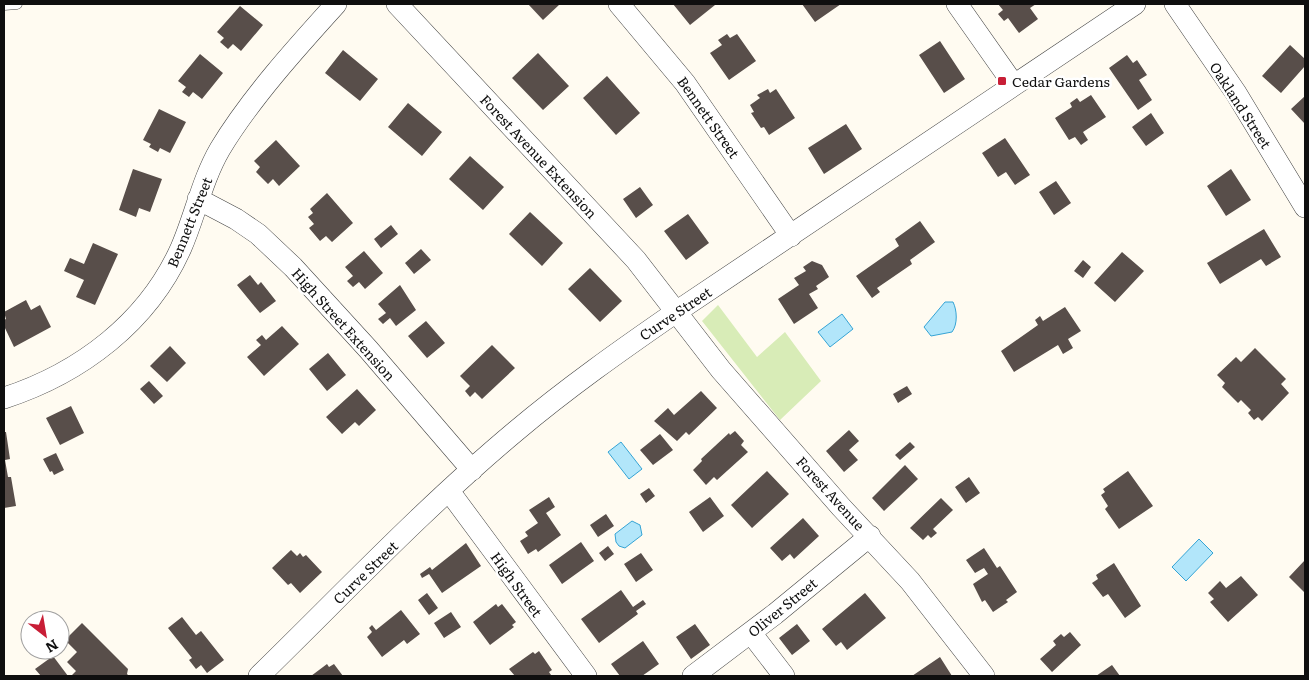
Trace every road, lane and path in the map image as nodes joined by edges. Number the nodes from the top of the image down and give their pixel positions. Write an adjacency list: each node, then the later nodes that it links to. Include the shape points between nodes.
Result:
1 (17, 4): 8 (lane)
2 (336, 4): 10 (street, Bennett Street, via 232,130)
3 (397, 4): 13 (street, Forest Avenue Extension, via 612,234)
4 (619, 4): 12 (street, Bennett Street, via 685,83)
5 (957, 4): 9 (street)
6 (1135, 4): 9 (street, Curve Street)
7 (1175, 4): 11 (street, Oakland Street, via 1236,93)
8 (4, 5)
9 (1014, 85): 12 (street, Curve Street)
10 (198, 199): 14 (street, Bennett Street, via 171,269 135,320 81,361); 15 (street, High Street Extension, via 258,234 293,267)
11 (1305, 207)
12 (791, 236): 13 (street, Curve Street)
13 (676, 312): 15 (street, Curve Street, via 549,404); 17 (street, Forest Avenue, via 727,377)
14 (4, 398)
15 (472, 470): 16 (street, Curve Street)
16 (449, 491): 19 (street, Curve Street); 20 (street, High Street)
17 (870, 536): 18 (street, Oliver Street); 23 (street, Forest Avenue, via 910,581)
18 (751, 633): 21 (street, Oliver Street); 22 (street)
19 (259, 676)
20 (586, 676)
21 (693, 676)
22 (784, 676)
23 (984, 676)

